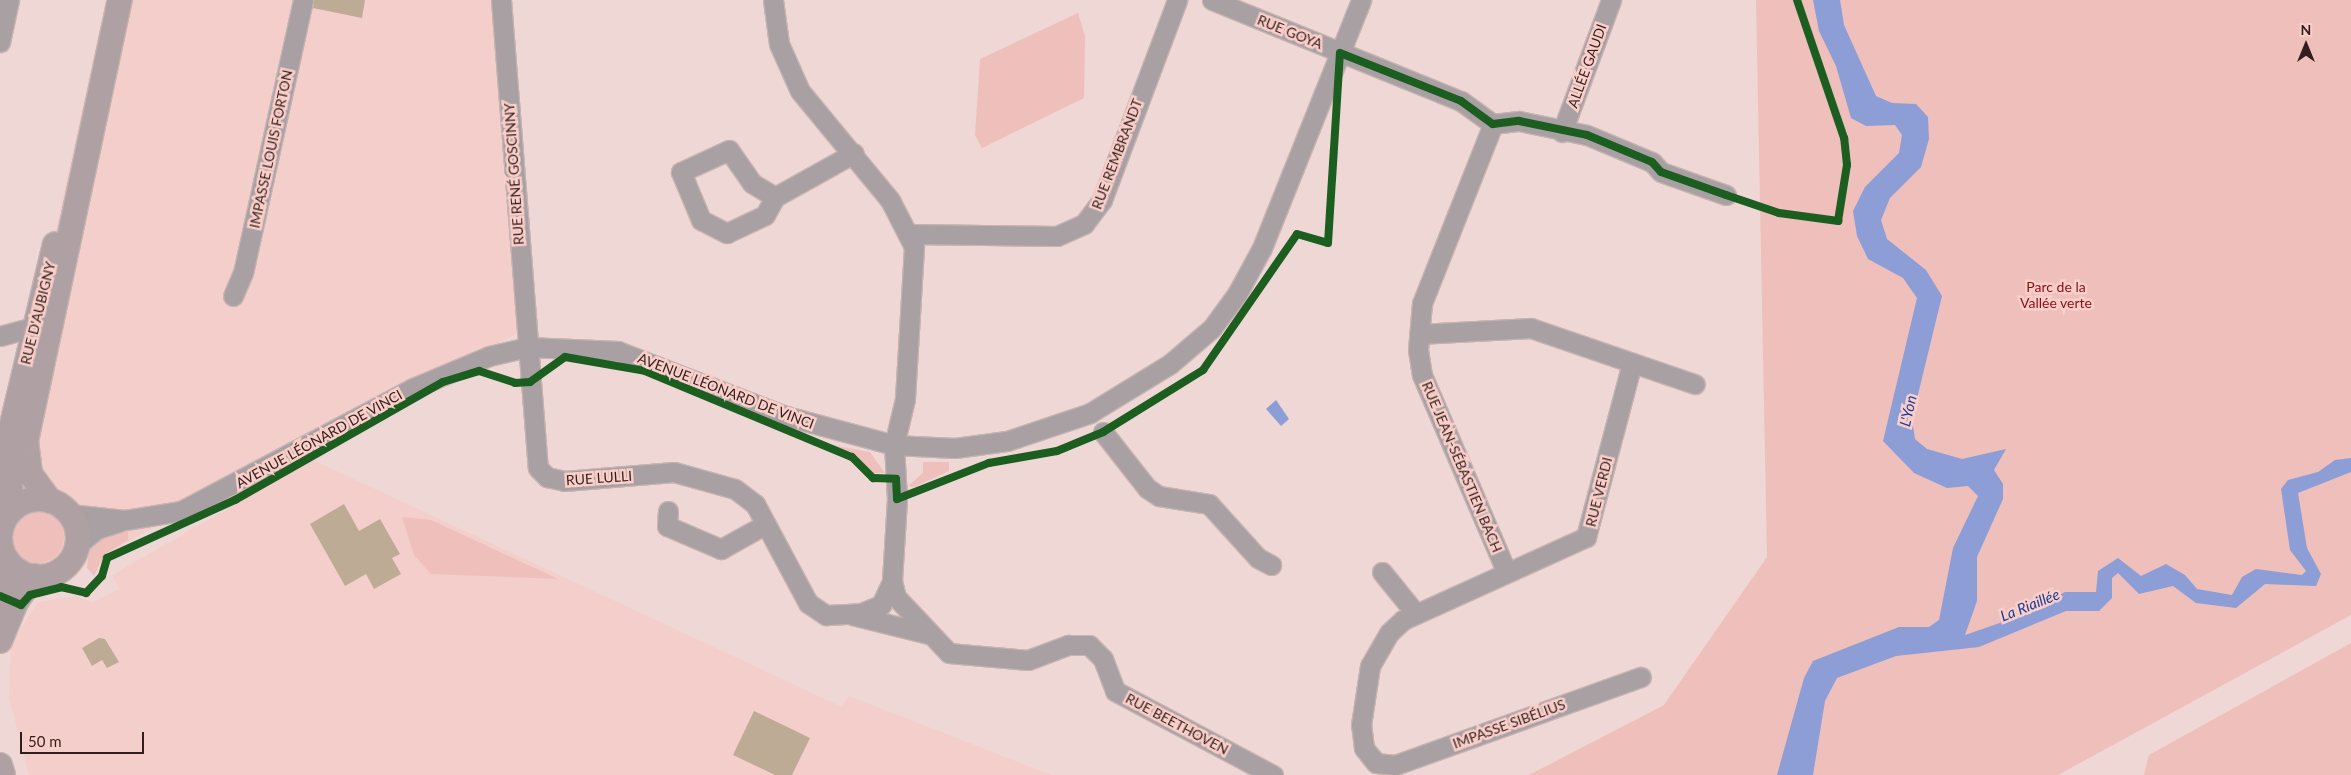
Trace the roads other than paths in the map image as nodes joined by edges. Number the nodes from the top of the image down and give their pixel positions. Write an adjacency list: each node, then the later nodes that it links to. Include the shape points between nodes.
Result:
1 (9, 0): 10 (street)
2 (120, 0): 12 (main road, RUE D'AUBIGNY)
3 (303, 0): 19 (street, IMPASSE LOUIS FORTON, via 243,273)
4 (501, 0): 23 (street, RUE RENÉ GOSCINNY)
5 (773, 0): 15 (street, via 788,68 800,91)
6 (1177, 0): 18 (street, RUE REMBRANDT, via 1102,200 1084,224 1057,236)
7 (1212, 0): 11 (street, RUE GOYA)
8 (1361, 0): 11 (street, AVENUE LÉONARD DE VINCI)
9 (1611, 0): 14 (street, ALLÉE GAUDI)
10 (0, 42)
11 (1340, 53): 13 (street, via 1461,101); 27 (street, AVENUE LÉONARD DE VINCI, via 1262,248 1212,328 1134,388 1090,413 1050,429 955,448)
12 (92, 120): 20 (main road, RUE D'AUBIGNY); 28 (main road, RUE D'AUBIGNY, via 57,309 26,441 30,472)
13 (1493, 124): 14 (street, via 1519,121); 21 (street, RUE JEAN-SÉBASTIEN BACH, via 1422,303)
14 (1562, 132): 16 (street, via 1586,135 1652,162 1661,172)
15 (854, 153): 17 (street); 18 (street)
16 (1726, 195)
17 (775, 197): 17 (street, via 765,215 727,233 701,220 681,172 729,150 752,183)
18 (911, 234): 27 (street, RUE BEETHOVEN, via 915,270 905,399)
19 (233, 296)
20 (34, 326): 22 (street); 31 (main road, RUE D'AUBIGNY, via 9,437)
21 (1419, 334): 24 (street, via 1531,328); 38 (street, RUE JEAN-SÉBASTIEN BACH, via 1422,375)
22 (0, 336)
23 (528, 347): 27 (street, AVENUE LÉONARD DE VINCI, via 618,351 786,416); 32 (street, AVENUE LÉONARD DE VINCI, via 489,356 413,388 198,504 167,515); 33 (street, RUE LULLI, via 533,450 538,468 547,477 564,481 674,472 706,478 750,500)
24 (1632, 363): 25 (street); 38 (street, RUE VERDI, via 1592,528 1582,540)
25 (1695, 384)
26 (1103, 432): 36 (street, via 1147,488 1160,496 1209,504 1258,558)
27 (894, 445): 40 (street, RUE BEETHOVEN, via 897,499)
28 (50, 501): 30 (main road); 31 (main road, via 29,500)
29 (668, 511): 33 (street, via 667,526 721,549)
30 (70, 514): 32 (street, AVENUE LÉONARD DE VINCI); 34 (main road)
31 (5, 515): 35 (main road, via 0,542)
32 (125, 520): 34 (street, AVENUE LÉONARD DE VINCI, via 97,529)
33 (766, 524): 43 (street, RUE LULLI, via 815,610)
34 (77, 544): 39 (main road, via 65,567)
35 (7, 560): 39 (main road); 41 (main road)
36 (1271, 565)
37 (1382, 572): 42 (street)
38 (1507, 573): 42 (street, RUE VERDI)
39 (34, 576): 45 (main road, via 16,602)
40 (892, 581): 43 (street, via 881,605); 44 (street, RUE BEETHOVEN, via 896,597)
41 (0, 600)
42 (1416, 614): 48 (street, RUE VERDI, via 1388,633 1370,666 1361,726)
43 (851, 615): 44 (street, RUE LULLI)
44 (928, 634): 50 (street, RUE BEETHOVEN, via 949,653 1018,660 1068,646 1089,646 1103,660 1115,691)
45 (0, 641)
46 (1641, 676): 48 (street, IMPASSE SIBÉLIUS, via 1395,765)
47 (0, 765): 49 (main road)
48 (1371, 769)
49 (3, 775)
50 (1273, 775)

